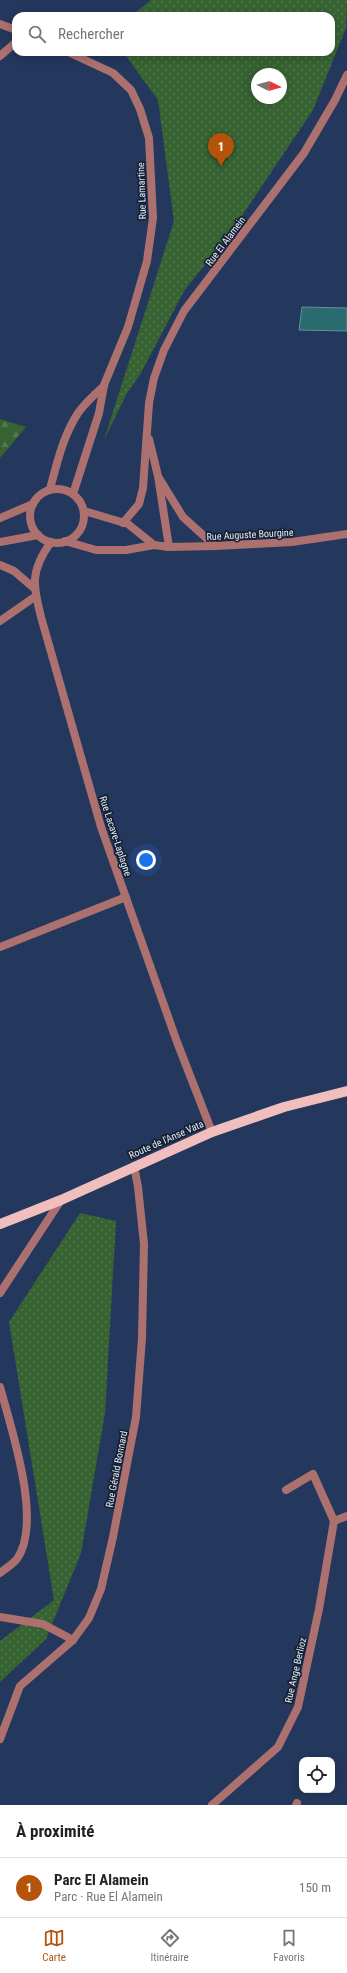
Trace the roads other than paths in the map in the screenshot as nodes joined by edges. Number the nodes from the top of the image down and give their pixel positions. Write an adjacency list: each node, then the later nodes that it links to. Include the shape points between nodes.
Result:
1 (0, 24): 2 (street)
2 (12, 28)
3 (12, 46): 4 (street)
4 (0, 56)
5 (77, 56): 7 (street, Rue Lamartine, via 113,73 131,90 149,138 153,218 147,261 128,327)
6 (347, 75): 8 (street, Rue El Alamein, via 304,153 184,311 164,350 154,378)
7 (104, 385): 10 (street, Rue Lamartine, via 78,412 59,452); 11 (street, Rue Lamartine, via 99,413)
8 (147, 431): 9 (street, Rue El Alamein); 15 (street, Rue El Alamein, via 143,488 139,504)
9 (158, 476): 22 (street, via 182,517); 23 (street, Rue El Alamein)
10 (50, 489): 11 (street, via 62,489); 12 (street, via 37,497)
11 (73, 494): 13 (street)
12 (33, 504): 14 (street); 17 (street, via 30,514 32,526)
13 (84, 511): 15 (street); 18 (street, via 84,519 78,532)
14 (0, 518)
15 (123, 522): 21 (street)
16 (347, 534): 22 (street, Rue Auguste Bourgine, via 292,542)
17 (38, 535): 19 (street); 20 (street)
18 (66, 541): 20 (street); 21 (street, Rue Auguste Bourgine, via 96,550 126,550)
19 (0, 542)
20 (52, 542): 25 (street, Rue Lacave-Laplagne, via 40,558)
21 (154, 545): 23 (street, Rue Auguste Bourgine)
22 (215, 546): 23 (street, Rue Auguste Bourgine)
23 (169, 547)
24 (0, 565): 25 (street, via 14,571)
25 (35, 593): 26 (street); 27 (street, Rue Lacave-Laplagne, via 101,827)
26 (0, 621)
27 (126, 897): 28 (street); 30 (street, Rue Lacave-Laplagne)
28 (0, 947)
29 (347, 1091): 30 (main road, Route de l'Anse Vata, via 284,1107)
30 (212, 1132): 31 (main road, Route de l'Anse Vata)
31 (134, 1166): 32 (main road, Route de l'Anse Vata); 41 (street, Rue Gérald Bonnard, via 144,1244 142,1338 136,1417 113,1537 100,1589 89,1618)
32 (61, 1200): 33 (main road, Route de l'Anse Vata); 34 (street)
33 (0, 1224)
34 (0, 1293)
35 (0, 1387): 39 (street, via 25,1485 26,1534 16,1559)
36 (286, 1490): 38 (street, via 313,1474)
37 (347, 1516): 38 (street)
38 (334, 1521): 43 (street, Rue Ange Berlioz, via 298,1707 278,1747)
39 (0, 1572)
40 (0, 1617): 41 (street, via 43,1624)
41 (73, 1640): 42 (street, Rue Gérald Bonnard, via 20,1686)
42 (0, 1739)
43 (212, 1805)

